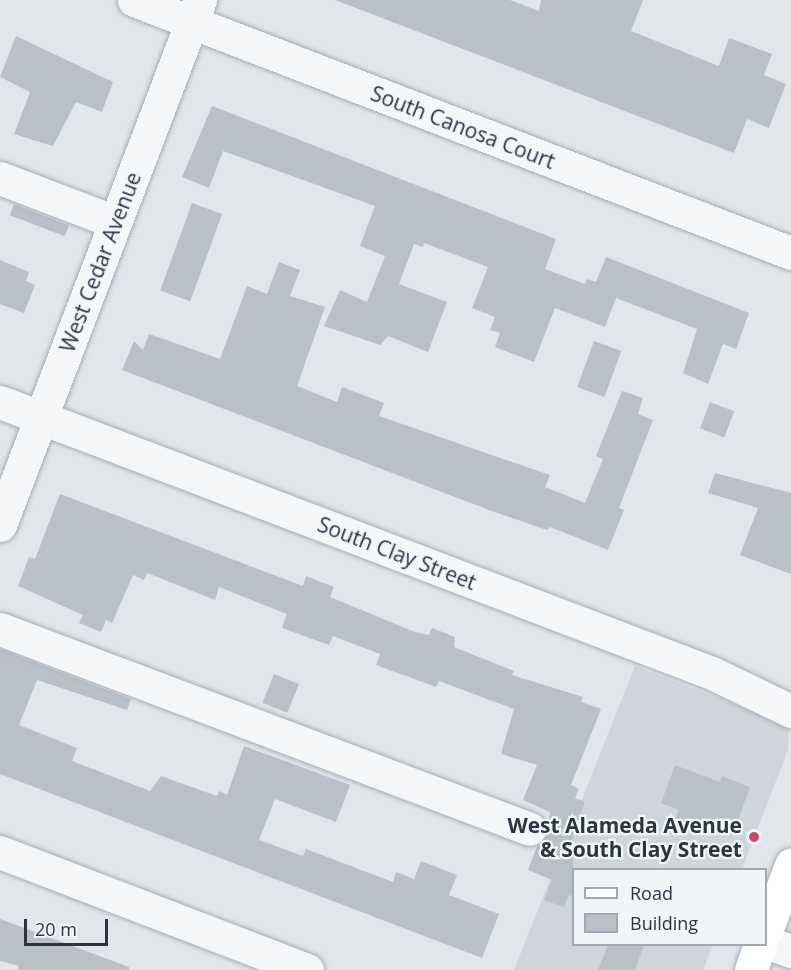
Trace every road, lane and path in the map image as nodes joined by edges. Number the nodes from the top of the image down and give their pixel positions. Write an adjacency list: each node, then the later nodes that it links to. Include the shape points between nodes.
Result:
1 (134, 0): 2 (street, South Canosa Court)
2 (196, 11): 4 (street, West Cedar Avenue); 5 (street, South Canosa Court)
3 (0, 178): 4 (street)
4 (115, 222): 7 (street, West Cedar Avenue)
5 (791, 253)
6 (0, 402): 7 (street, South Clay Street)
7 (40, 417): 8 (street, West Cedar Avenue); 10 (street, South Clay Street, via 712,674)
8 (0, 525)
9 (0, 629): 11 (street)
10 (791, 711)
11 (530, 829)
12 (0, 852): 18 (street)
13 (791, 865): 14 (main road)
14 (767, 926)
15 (767, 943): 17 (street)
16 (760, 946): 19 (main road)
17 (791, 951)
18 (307, 970)
19 (751, 970)

